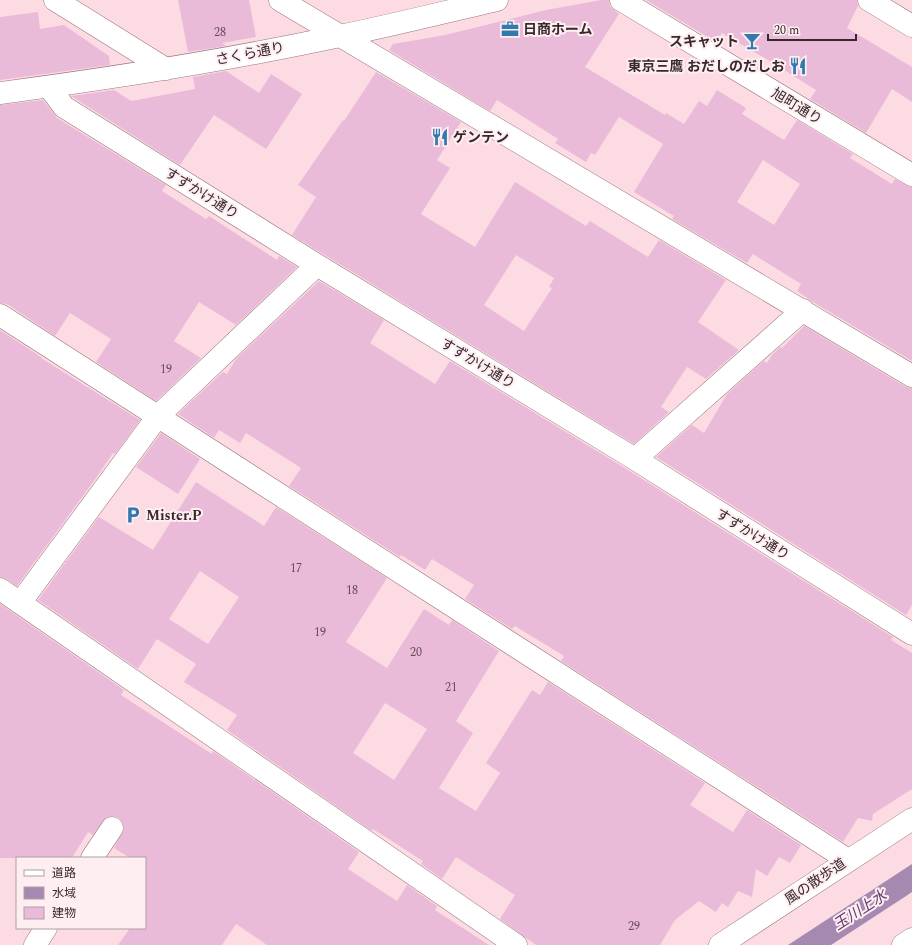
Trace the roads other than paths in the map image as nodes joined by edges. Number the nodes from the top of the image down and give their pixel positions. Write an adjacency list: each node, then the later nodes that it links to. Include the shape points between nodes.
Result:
1 (55, 0): 8 (street)
2 (280, 0): 7 (street)
3 (497, 0): 7 (street, さくら通り)
4 (621, 0): 11 (street, 旭町通り)
5 (869, 0): 6 (street)
6 (912, 26)
7 (340, 36): 8 (street, さくら通り); 13 (street)
8 (166, 69): 9 (street, さくら通り)
9 (49, 87): 10 (street, さくら通り); 12 (street, すずかけ通り, via 64,107)
10 (0, 93)
11 (912, 175)
12 (317, 265): 16 (street); 17 (street, すずかけ通り)
13 (803, 310): 15 (street); 17 (street)
14 (0, 315): 16 (street)
15 (912, 376)
16 (158, 416): 19 (street); 24 (street)
17 (635, 459): 20 (street, すずかけ通り)
18 (0, 589): 19 (street)
19 (20, 603): 28 (street)
20 (912, 634)
21 (912, 819): 24 (street, 風の散歩道)
22 (112, 828): 23 (street)
23 (93, 857)
24 (848, 860): 29 (street, 風の散歩道)
25 (45, 929): 27 (street)
26 (912, 939): 30 (street)
27 (35, 945)
28 (516, 945)
29 (720, 945)
30 (903, 945)

